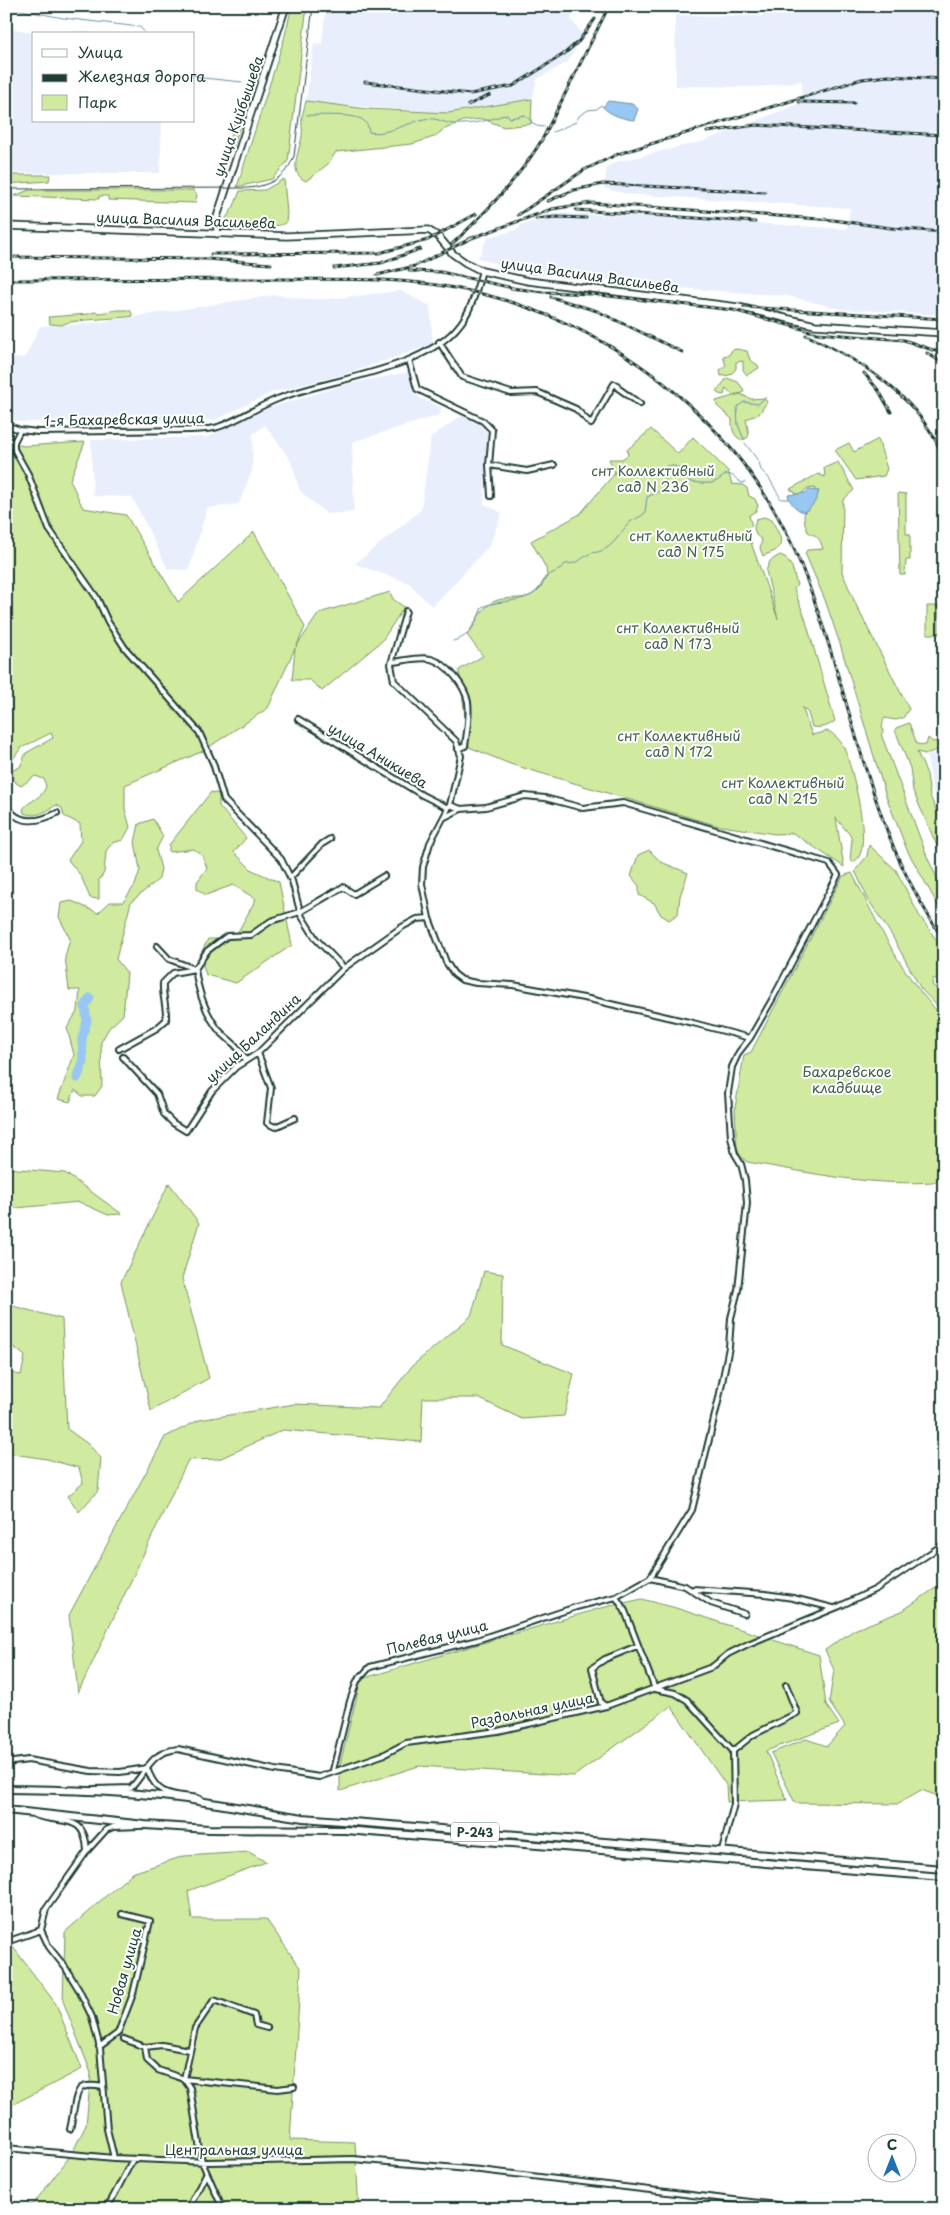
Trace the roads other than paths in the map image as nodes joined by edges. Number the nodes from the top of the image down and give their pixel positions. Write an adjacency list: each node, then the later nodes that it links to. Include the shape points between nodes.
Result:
1 (286, 6): 3 (main road, улица Куйбышева, via 217,217)
2 (6, 226): 3 (main road, улица Василия Васильева)
3 (217, 234): 4 (main road, улица Василия Васильева, via 287,236 428,230 459,259)
4 (482, 271): 5 (main road, улица Василия Васильева, via 567,287 738,307 815,325); 6 (street, 1-я Бахаревская улица, via 467,315 454,332)
5 (944, 333)
6 (440, 342): 7 (street, 1-я Бахаревская улица); 8 (street, via 462,377 511,393 537,392 576,409 591,424 614,384)
7 (409, 360): 10 (street, 1-я Бахаревская улица, via 280,398 216,428); 13 (street, via 417,389 492,430)
8 (640, 404)
9 (6, 426): 10 (street, 1-я Бахаревская улица)
10 (20, 430): 12 (street)
11 (6, 434): 12 (street)
12 (14, 449): 27 (street, via 28,474 49,529 97,598 108,622 125,648 199,732 224,800 281,859)
13 (489, 465): 14 (street, via 527,471); 15 (street)
14 (554, 466)
15 (491, 496)
16 (406, 611): 17 (street)
17 (392, 662): 19 (street, via 394,681 456,741); 19 (street, via 429,658 440,662 454,674 468,700 465,746)
18 (298, 719): 21 (street, улица Аникиева, via 414,791)
19 (458, 749): 21 (street, via 461,756)
20 (6, 805): 23 (street, via 20,819 30,822)
21 (449, 807): 22 (street, улица Аникиева); 24 (street)
22 (461, 809): 24 (street); 33 (street, via 525,796 583,808 623,804 830,863 838,875)
23 (57, 813)
24 (443, 819): 29 (street, via 430,843 423,867 422,884)
25 (330, 839): 27 (street)
26 (384, 876): 28 (street, via 354,894 343,887)
27 (290, 878): 28 (street)
28 (300, 912): 31 (street, via 316,939); 32 (street, via 271,922 251,935 227,936 207,951)
29 (428, 918): 31 (street, улица Баландина, via 402,927); 33 (street, via 446,962 462,980 513,985 589,999)
30 (157, 946): 32 (street, via 169,959)
31 (344, 968): 35 (street, улица Баландина)
32 (196, 969): 34 (street, via 173,973 163,983 166,1020 158,1028); 37 (street, via 198,989 208,1014 218,1029 238,1046)
33 (750, 1038): 40 (street, via 732,1067 728,1093 731,1137 745,1180 746,1203 729,1347 692,1510)
34 (119, 1049)
35 (258, 1053): 37 (street, улица Баландина); 38 (street, via 271,1088 267,1124 275,1127)
36 (123, 1058): 37 (street, улица Баландина, via 157,1094 164,1114 186,1132 212,1091)
37 (246, 1060)
38 (295, 1118)
39 (944, 1544): 43 (street, Раздольная улица, via 876,1589)
40 (650, 1578): 41 (street); 42 (street, Полевая улица)
41 (693, 1589): 43 (street, via 765,1594); 44 (street, via 711,1603)
42 (616, 1597): 45 (street, via 625,1611); 52 (street, Полевая улица, via 477,1640 370,1667 357,1681)
43 (836, 1608): 47 (street, Раздольная улица, via 748,1644 712,1667)
44 (745, 1614)
45 (636, 1646): 47 (street); 48 (street, via 592,1668 601,1702)
46 (786, 1685): 49 (street, via 797,1713 753,1735)
47 (655, 1689): 48 (street, Раздольная улица); 49 (street, via 675,1693 687,1700)
48 (606, 1706): 52 (street, Раздольная улица, via 498,1731 406,1743 385,1754)
49 (733, 1751): 59 (street, via 734,1804)
50 (6, 1763): 51 (street, via 28,1760 91,1772)
51 (147, 1768): 52 (street, Раздольная улица, via 154,1758 166,1751 178,1750 301,1775 319,1777); 54 (street, Раздольная улица, via 131,1788); 55 (street, via 151,1782 163,1793 198,1798)
52 (333, 1770)
53 (6, 1789): 54 (highway, Р-243)
54 (87, 1791): 55 (highway, Р-243)
55 (204, 1802): 59 (highway, Р-243, via 303,1818)
56 (6, 1810): 57 (highway)
57 (32, 1814): 58 (highway); 60 (street, via 78,1826 84,1831)
58 (145, 1825): 60 (street, via 113,1826); 62 (highway, via 209,1829 312,1828)
59 (722, 1850): 61 (highway, Р-243)
60 (87, 1851): 64 (street, via 46,1909)
61 (944, 1869)
62 (944, 1876)
63 (122, 1914): 68 (street, Новая улица, via 150,1921 132,1994 118,2033)
64 (41, 1930): 65 (street); 68 (street, via 79,1990 92,2017)
65 (6, 1942)
66 (267, 2028): 70 (street, via 256,2025 254,2015 214,2000 195,2028)
67 (124, 2039): 69 (street)
68 (100, 2047): 72 (street)
69 (145, 2048): 70 (street, via 162,2045); 71 (street, via 147,2060 158,2070)
70 (189, 2050): 71 (street)
71 (184, 2079): 73 (street, via 278,2090); 78 (street, via 190,2088)
72 (103, 2087): 74 (street, via 80,2088); 76 (street)
73 (294, 2087)
74 (70, 2130)
75 (6, 2148): 76 (street, Центральная улица)
76 (114, 2158): 77 (street, Центральная улица)
77 (133, 2159): 78 (street, Центральная улица); 80 (street)
78 (202, 2162): 79 (street); 83 (street, Центральная улица, via 353,2159 480,2170)
79 (206, 2174): 81 (street); 82 (street)
80 (104, 2209)
81 (188, 2209)
82 (223, 2209)
83 (811, 2209)

